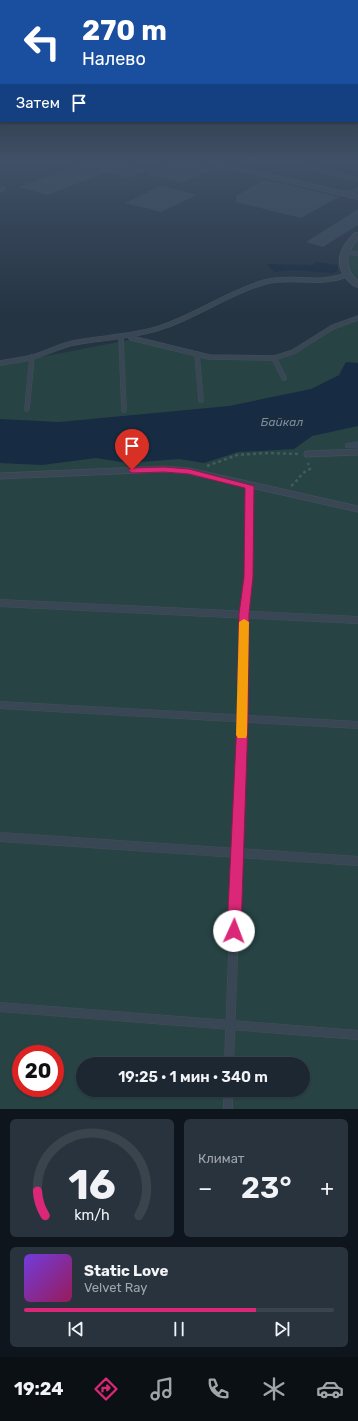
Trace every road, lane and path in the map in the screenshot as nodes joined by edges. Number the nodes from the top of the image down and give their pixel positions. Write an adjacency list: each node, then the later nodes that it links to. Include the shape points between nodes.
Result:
1 (358, 234): 2 (street)
2 (344, 251): 3 (lane); 4 (street)
3 (358, 254)
4 (346, 275): 5 (street); 7 (lane, via 337,280 319,282 283,279 268,281 227,296 166,326)
5 (358, 285)
6 (358, 318): 11 (lane, via 333,328 293,352)
7 (128, 337): 8 (lane); 9 (lane)
8 (121, 338): 10 (lane, via 62,346); 16 (lane)
9 (196, 354): 11 (lane, via 209,357); 14 (lane)
10 (32, 357): 12 (lane); 15 (lane)
11 (274, 358): 13 (lane)
12 (0, 363)
13 (284, 378)
14 (201, 400)
15 (27, 409)
16 (124, 410)
17 (358, 452): 18 (lane)
18 (306, 454): 19 (path, via 266,453 237,456); 22 (path, via 310,469 301,473 296,482)
19 (189, 472): 20 (lane, via 164,469); 21 (lane)
20 (0, 476)
21 (249, 486): 22 (lane); 25 (lane, via 248,577)
22 (281, 493): 23 (lane)
23 (358, 510)
24 (0, 603): 25 (lane)
25 (244, 614): 26 (lane); 28 (lane)
26 (358, 620)
27 (0, 705): 28 (lane)
28 (242, 720): 29 (lane); 31 (lane)
29 (358, 725)
30 (0, 836): 31 (lane)
31 (237, 853): 32 (lane); 34 (lane)
32 (358, 861)
33 (0, 1007): 34 (lane)
34 (230, 1025): 35 (lane); 36 (lane)
35 (358, 1035)
36 (229, 1057)
37 (228, 1097): 38 (lane)
38 (228, 1109)

